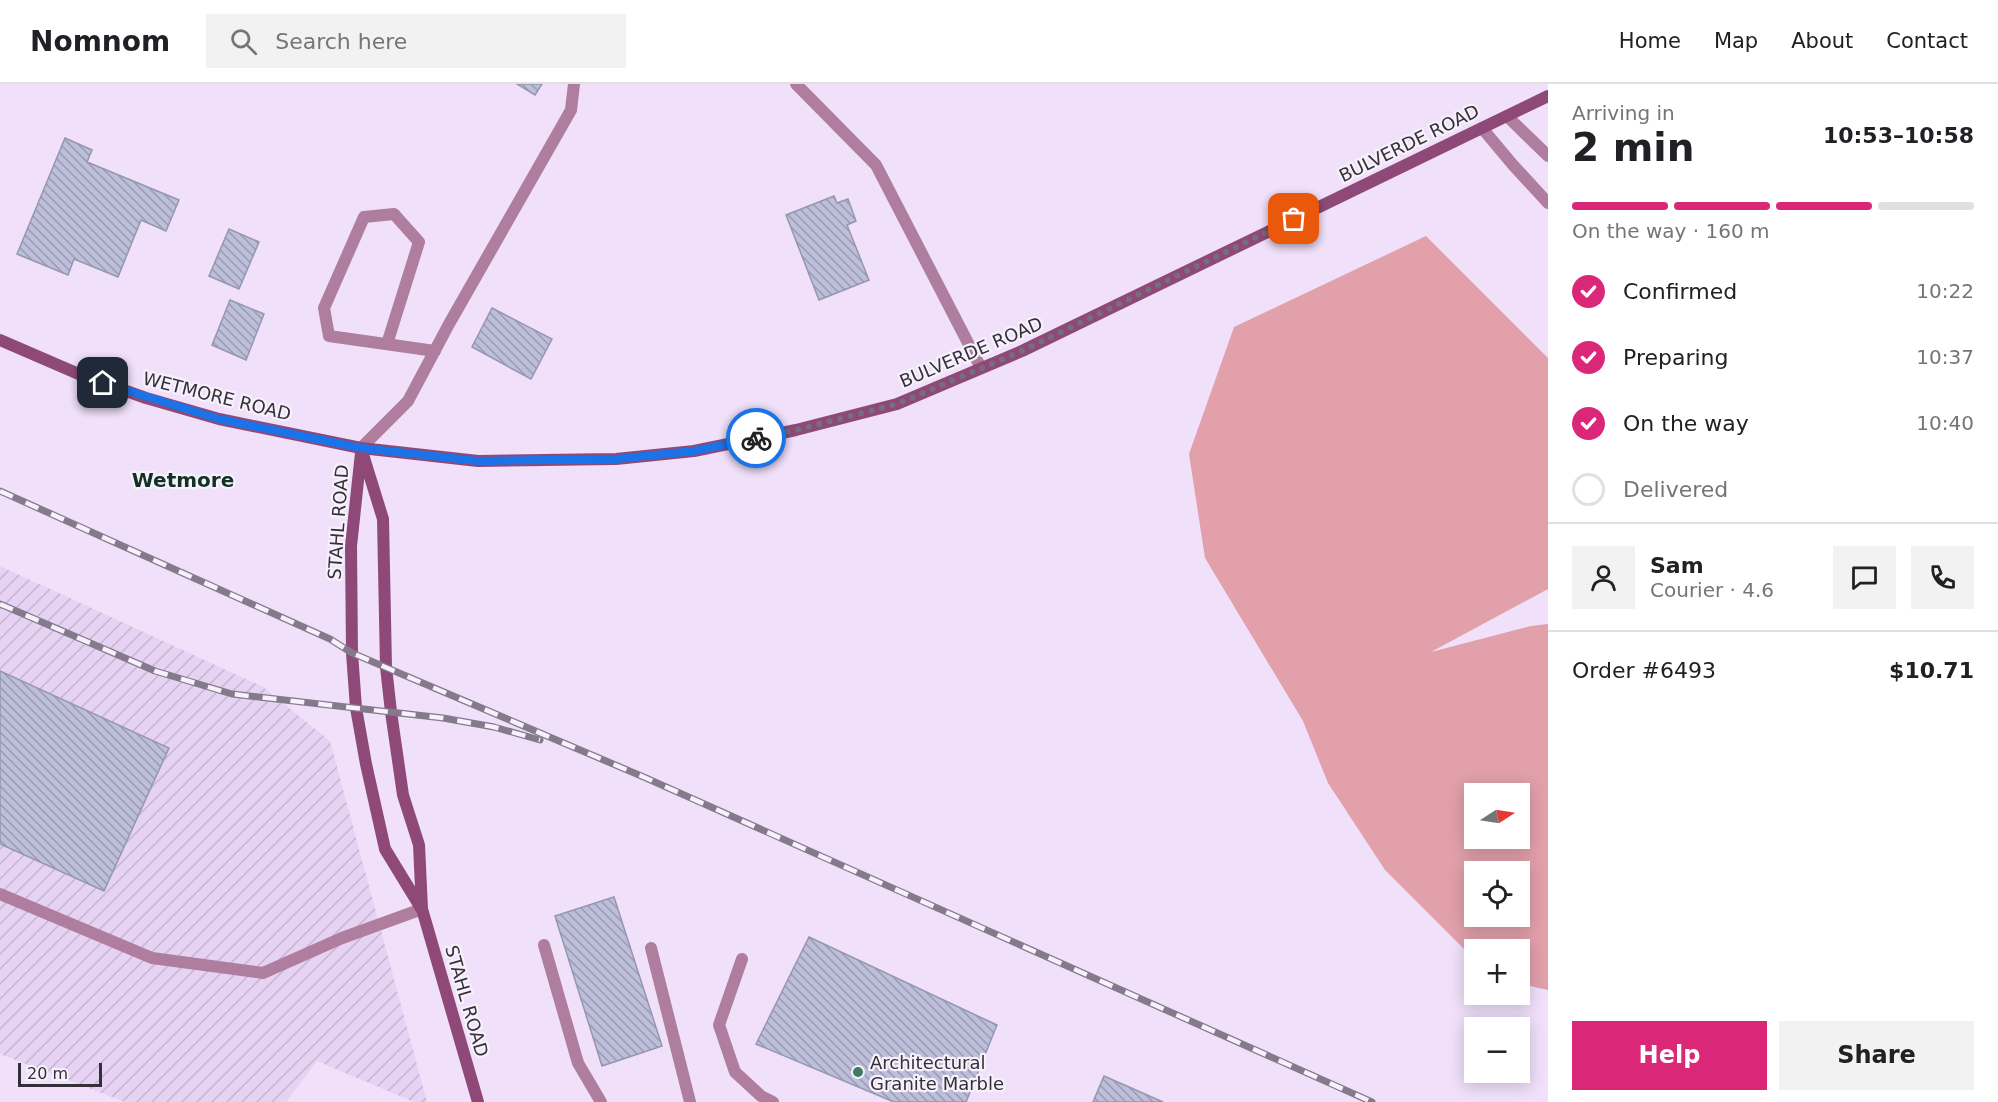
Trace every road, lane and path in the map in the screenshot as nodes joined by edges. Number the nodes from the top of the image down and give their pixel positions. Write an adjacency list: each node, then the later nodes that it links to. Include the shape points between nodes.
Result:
1 (574, 84): 10 (lane, via 571,110)
2 (796, 84): 11 (lane, via 876,165)
3 (1548, 96): 4 (main road, BULVERDE ROAD)
4 (1508, 116): 5 (main road, BULVERDE ROAD); 6 (lane)
5 (1482, 128): 7 (lane); 11 (main road, BULVERDE ROAD)
6 (1548, 156)
7 (1548, 203)
8 (0, 340): 12 (main road, WETMORE ROAD, via 146,398 219,419)
9 (387, 344): 9 (lane, via 329,336 324,308 364,217 394,214 419,242); 10 (lane)
10 (435, 351): 12 (lane, via 408,401)
11 (981, 368): 12 (main road, BULVERDE ROAD, via 897,404 694,451 604,460 478,461)
12 (361, 448): 14 (main road, STAHL ROAD, via 383,519 386,667 403,795 418,845); 14 (main road, STAHL ROAD, via 351,546 356,708 386,849)
13 (0, 894): 14 (lane, via 152,958 263,973)
14 (422, 909): 18 (main road, STAHL ROAD)
15 (543, 945): 19 (lane, via 578,1063)
16 (651, 948): 20 (lane)
17 (742, 959): 21 (lane, via 719,1025 735,1072)
18 (478, 1102)
19 (601, 1102)
20 (690, 1102)
21 (773, 1102)

